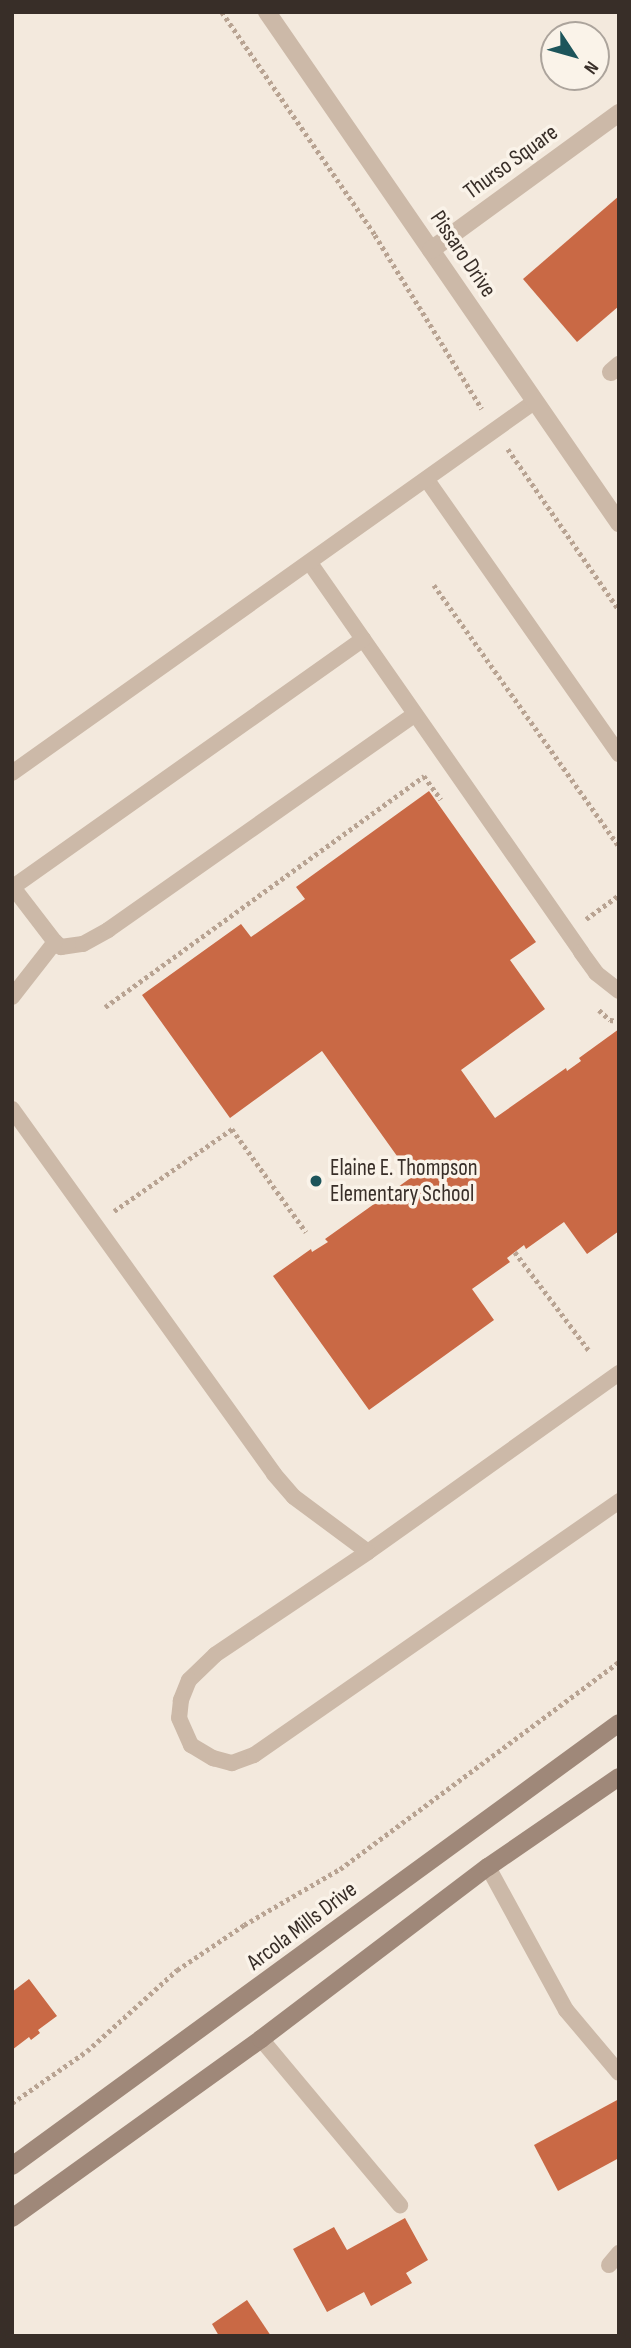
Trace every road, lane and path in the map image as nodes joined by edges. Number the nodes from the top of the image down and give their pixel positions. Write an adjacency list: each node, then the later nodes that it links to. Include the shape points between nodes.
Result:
1 (222, 12): 6 (path, via 375,235)
2 (267, 12): 4 (street, Pissaro Drive)
3 (619, 113): 4 (street, Thurso Square)
4 (431, 250): 5 (street, Pissaro Drive)
5 (534, 402): 6 (lane); 8 (street, Pissaro Drive)
6 (496, 430): 7 (lane); 11 (path)
7 (427, 480): 9 (lane); 14 (lane)
8 (619, 523)
9 (310, 563): 12 (lane); 15 (lane)
10 (434, 584): 17 (path)
11 (619, 610)
12 (363, 639): 13 (lane); 18 (lane)
13 (415, 714): 19 (lane, via 108,930 83,944 61,947); 20 (lane, via 596,973)
14 (619, 754)
15 (12, 773)
16 (447, 808): 22 (path, via 424,776)
17 (619, 846)
18 (13, 886): 19 (lane)
19 (55, 942): 21 (lane)
20 (619, 991)
21 (12, 997)
22 (105, 1007)
23 (595, 1008): 24 (path)
24 (619, 1021)
25 (12, 1109): 26 (lane)
26 (96, 1223): 27 (path, via 232,1129); 32 (lane, via 274,1474 294,1496)
27 (306, 1232)
28 (515, 1252): 29 (path)
29 (590, 1352)
30 (619, 1373): 32 (lane)
31 (619, 1501): 32 (lane, via 254,1755 232,1763 191,1745 179,1718 180,1700 189,1680 215,1655)
32 (368, 1552)
33 (619, 1661): 39 (path, via 340,1869 177,1970 87,2051)
34 (619, 1723): 40 (street, Arcola Mills Drive)
35 (619, 1777): 36 (street)
36 (488, 1867): 37 (street); 38 (lane, via 566,2010)
37 (261, 2039): 41 (lane); 42 (street)
38 (619, 2073)
39 (12, 2103)
40 (12, 2166)
41 (400, 2205)
42 (12, 2218)

